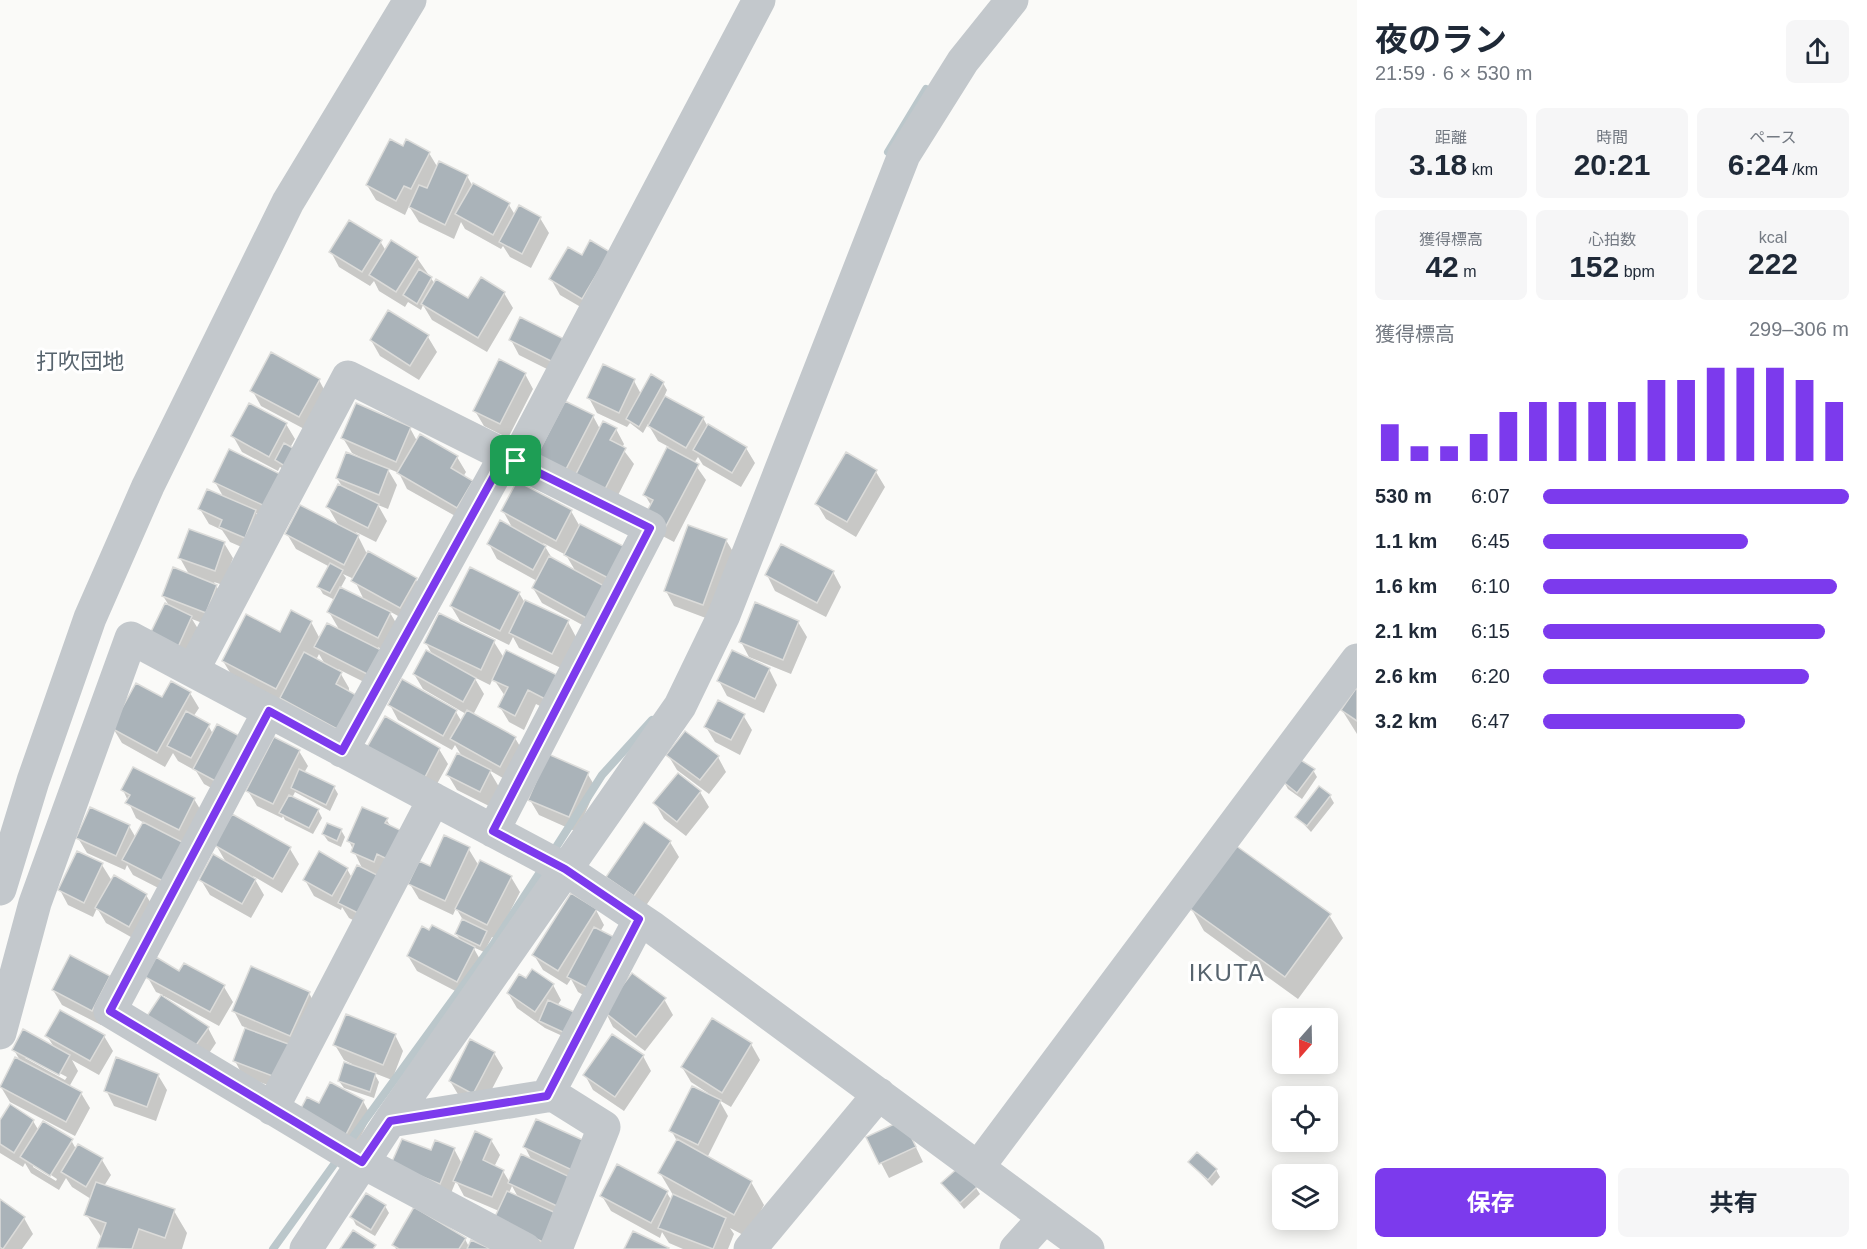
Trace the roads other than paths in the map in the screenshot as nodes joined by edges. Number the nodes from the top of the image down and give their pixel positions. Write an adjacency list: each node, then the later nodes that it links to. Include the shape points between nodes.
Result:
1 (410, 0): 12 (street, via 288,202 148,486 90,618)
2 (759, 0): 4 (street)
3 (1012, 0): 11 (street, via 963,61 904,156 724,615 680,706)
4 (511, 458): 6 (street, via 348,377); 8 (street); 10 (street, via 650,528)
5 (1357, 660): 20 (street)
6 (193, 670): 7 (street); 14 (street, via 131,638 35,903)
7 (269, 711): 8 (street); 17 (street, via 110,1011)
8 (342, 751): 9 (street)
9 (434, 799): 10 (street); 17 (street)
10 (493, 831): 11 (street)
11 (565, 869): 13 (street); 18 (street)
12 (0, 889)
13 (639, 919): 15 (street); 16 (street)
14 (0, 1033)
15 (879, 1094): 20 (street); 25 (street)
16 (547, 1096): 18 (street); 24 (street, via 553,1095 604,1127)
17 (272, 1108): 19 (street)
18 (390, 1121): 19 (street)
19 (362, 1162): 22 (street); 23 (street)
20 (979, 1166): 21 (street)
21 (1045, 1217): 26 (street); 27 (street)
22 (306, 1249)
23 (525, 1249)
24 (556, 1249)
25 (750, 1249)
26 (1016, 1249)
27 (1088, 1249)

